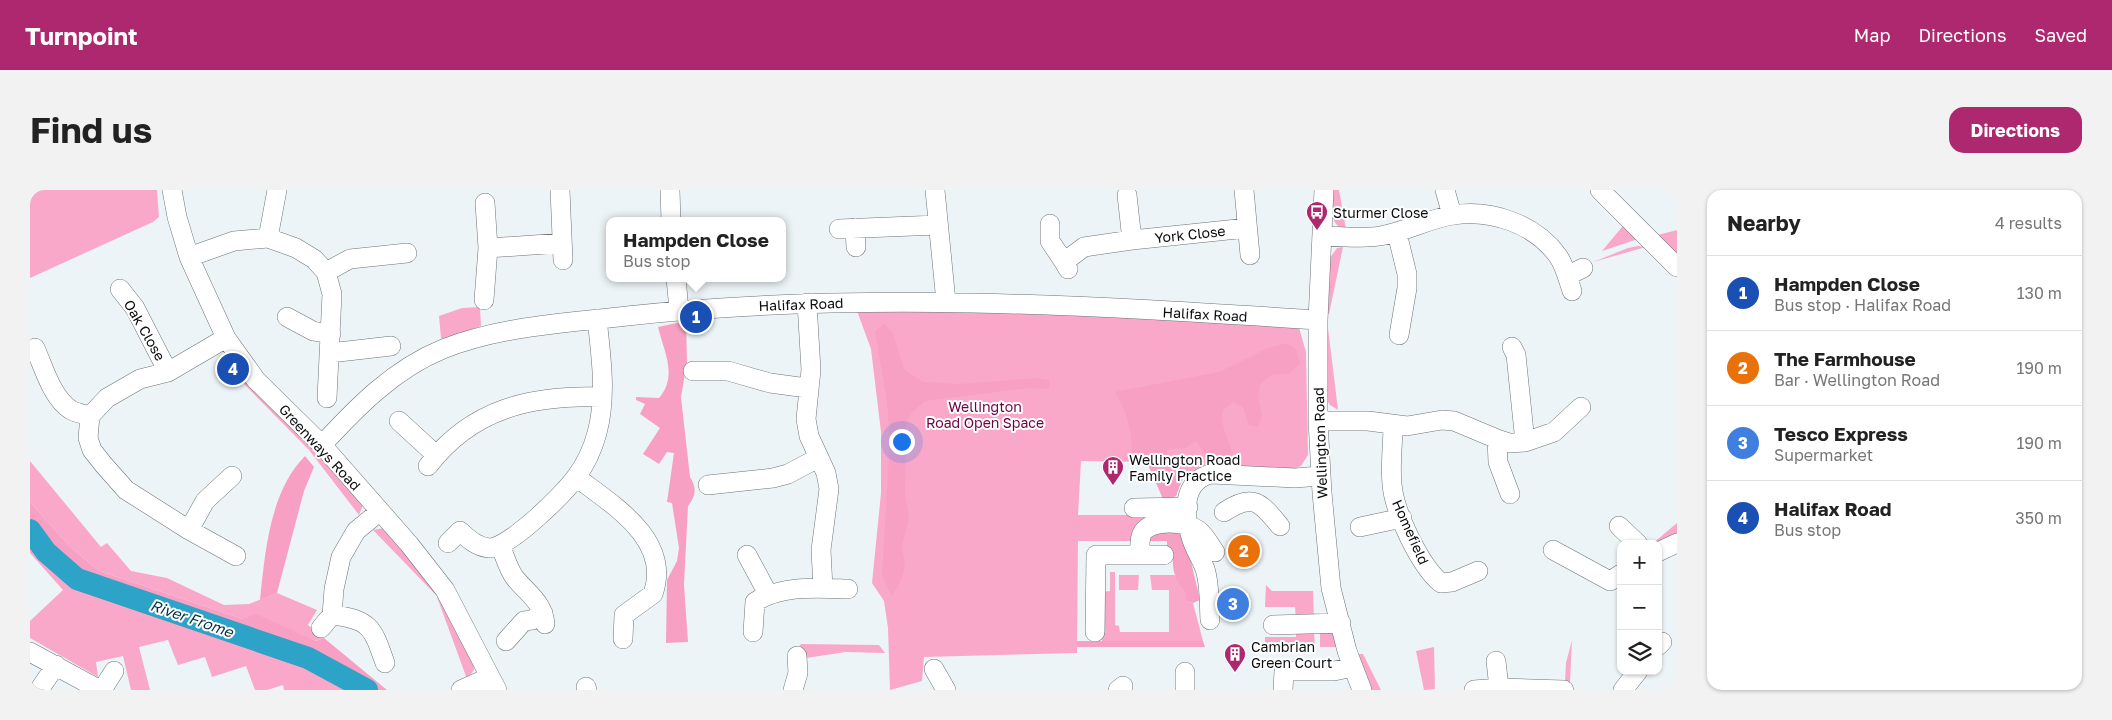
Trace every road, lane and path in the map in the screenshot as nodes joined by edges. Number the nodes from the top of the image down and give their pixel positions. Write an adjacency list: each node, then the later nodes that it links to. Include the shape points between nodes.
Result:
1 (172, 190): 25 (street, Greenways Road)
2 (277, 190): 19 (street)
3 (560, 190): 22 (street, via 562,251)
4 (670, 190): 13 (street)
5 (936, 190): 15 (street)
6 (1244, 190): 16 (street)
7 (1324, 190): 18 (street, Wellington Road)
8 (1445, 190): 12 (street)
9 (1600, 190): 26 (street)
10 (1127, 196): 20 (street)
11 (485, 203): 22 (street)
12 (1452, 215): 17 (street); 28 (street, via 1474,213 1518,223 1541,238)
13 (671, 217)
14 (1050, 224): 20 (street, York Close, via 1050,241 1066,265 1084,247)
15 (938, 225): 21 (street, via 847,228); 32 (street)
16 (1247, 228): 20 (street, York Close); 24 (street)
17 (1397, 233): 18 (street, via 1377,237); 39 (street, via 1407,274)
18 (1323, 236): 37 (street, Wellington Road)
19 (268, 238): 25 (street, via 234,241); 27 (street, via 296,248 314,259)
20 (1132, 240)
21 (856, 247)
22 (488, 248): 31 (street)
23 (407, 253): 27 (street, via 350,259)
24 (1250, 255)
25 (190, 257): 40 (street, Greenways Road)
26 (1677, 267)
27 (326, 272): 38 (street, via 332,294)
28 (1574, 278)
29 (676, 282): 34 (street)
30 (120, 289): 45 (street, Oak Close, via 135,308)
31 (484, 300)
32 (946, 302): 33 (street, Halifax Road); 37 (street, Halifax Road)
33 (807, 303): 34 (street, Halifax Road); 47 (street, via 811,359)
34 (679, 310): 36 (street, Halifax Road)
35 (286, 317): 38 (street, via 313,331)
36 (597, 320): 48 (street); 57 (street, Halifax Road, via 484,336 440,350 385,383)
37 (1318, 320): 52 (street, Wellington Road)
38 (331, 334): 44 (street)
39 (1399, 335)
40 (226, 338): 45 (street, Oak Close); 57 (street, Greenways Road, via 256,380)
41 (391, 346): 44 (street)
42 (1512, 347): 56 (street, via 1516,355)
43 (35, 348): 51 (street, via 62,403 72,411)
44 (330, 353): 49 (street)
45 (168, 372): 51 (street, Oak Close, via 140,379 124,388 103,401)
46 (703, 375): 47 (street, via 728,370 770,383)
47 (807, 388): 58 (street, via 806,419)
48 (602, 396): 53 (street, via 544,399 501,409 461,433 432,461); 62 (street, via 597,433)
49 (327, 398)
50 (1581, 407): 56 (street, via 1554,432)
51 (90, 416): 74 (street, via 88,438 92,450 103,464 126,490)
52 (1318, 421): 54 (street, via 1368,421); 61 (street, Wellington Road)
53 (407, 425)
54 (1393, 425): 55 (street, via 1454,421); 70 (street, Homefield, via 1392,483)
55 (1497, 440): 56 (street); 64 (street, via 1498,462)
56 (1525, 442)
57 (322, 445): 67 (street, Greenways Road)
58 (818, 458): 63 (street, via 788,474); 88 (street, via 826,473 829,490 822,542)
59 (1245, 475): 61 (street); 65 (street); 69 (street, via 1201,476 1188,491)
60 (232, 476): 74 (street, via 205,500)
61 (1320, 476): 92 (street, Wellington Road, via 1329,571)
62 (576, 477): 78 (street, via 540,516); 96 (street, via 631,520 648,544 658,570 653,594 624,614)
63 (719, 490)
64 (1510, 494)
65 (1245, 501): 68 (street); 71 (street, via 1264,506)
66 (1134, 508): 69 (street)
67 (379, 512): 100 (street, via 356,531 341,557 326,621 351,617 371,627); 106 (street, Greenways Road, via 445,590)
68 (1224, 512)
69 (1187, 516): 81 (street); 83 (street, via 1154,524 1144,530 1140,538); 91 (street, via 1191,538 1206,571)
70 (1402, 518): 73 (street); 86 (street, Homefield, via 1432,582 1452,582)
71 (1280, 526)
72 (1618, 526): 75 (street)
73 (1360, 527)
74 (188, 530): 85 (street)
75 (1634, 540)
76 (448, 543): 78 (street, via 460,531 475,544)
77 (1677, 543): 80 (street)
78 (495, 547): 97 (street, via 515,578 545,612 524,621)
79 (1553, 550): 87 (street)
80 (1662, 550)
81 (1215, 552)
82 (747, 555): 90 (street)
83 (1140, 555): 84 (street); 95 (street, via 1096,555)
84 (1164, 555)
85 (236, 556)
86 (1478, 571)
87 (1615, 577)
88 (823, 588): 89 (street); 90 (street)
89 (848, 589)
90 (761, 593): 94 (street)
91 (1210, 620)
92 (1341, 623): 93 (street); 102 (street, Wellington Road)
93 (1273, 625)
94 (753, 632)
95 (1095, 632)
96 (623, 639)
97 (506, 641)
98 (30, 652): 101 (street)
99 (1496, 660): 107 (street)
100 (386, 663)
101 (56, 665): 108 (street); 109 (street)
102 (1353, 667): 112 (street, via 1284,671); 113 (street, Wellington Road)
103 (934, 669): 111 (street)
104 (114, 671): 109 (street)
105 (1635, 675): 116 (street)
106 (493, 683): 110 (street)
107 (1499, 688): 114 (street); 115 (street)
108 (39, 690)
109 (101, 690)
110 (461, 690)
111 (946, 690)
112 (1283, 690)
113 (1362, 690)
114 (1474, 690)
115 (1564, 690)
116 (1623, 690)

